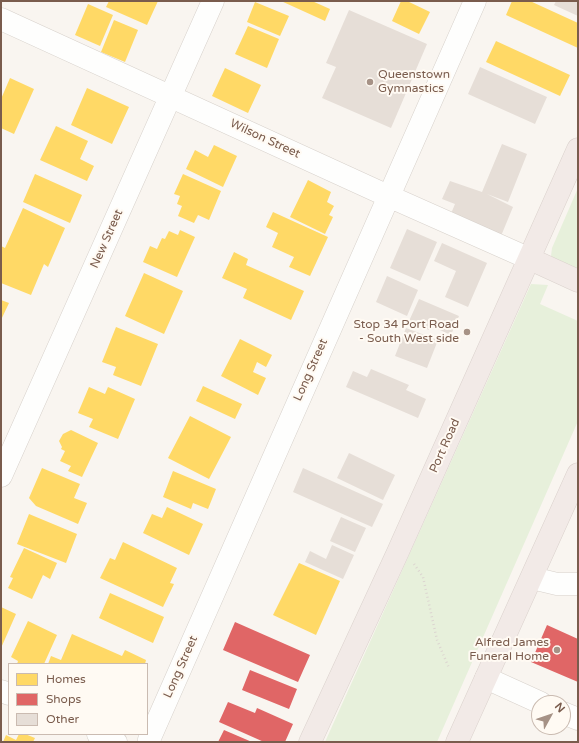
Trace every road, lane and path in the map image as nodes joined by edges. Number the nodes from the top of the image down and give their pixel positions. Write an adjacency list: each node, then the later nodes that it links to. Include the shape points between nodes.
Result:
1 (213, 1): 4 (street, New Street)
2 (475, 1): 6 (street, Long Street)
3 (1, 19): 4 (street, Wilson Street)
4 (171, 96): 6 (street, Wilson Street); 10 (street, New Street)
5 (578, 149): 7 (highway, Port Road)
6 (388, 196): 7 (street, Wilson Street); 17 (street, Long Street)
7 (530, 259): 8 (highway); 11 (highway, Port Road)
8 (578, 281)
9 (578, 474): 12 (highway)
10 (1, 476)
11 (397, 554): 14 (path, via 417,566 423,577 437,640); 20 (highway, Port Road)
12 (532, 578): 13 (street, via 557,584); 15 (highway)
13 (578, 584)
14 (449, 668)
15 (486, 678): 16 (street); 21 (highway)
16 (531, 698)
17 (148, 734)
18 (100, 735): 19 (street)
19 (116, 742)
20 (310, 742)
21 (457, 742)

